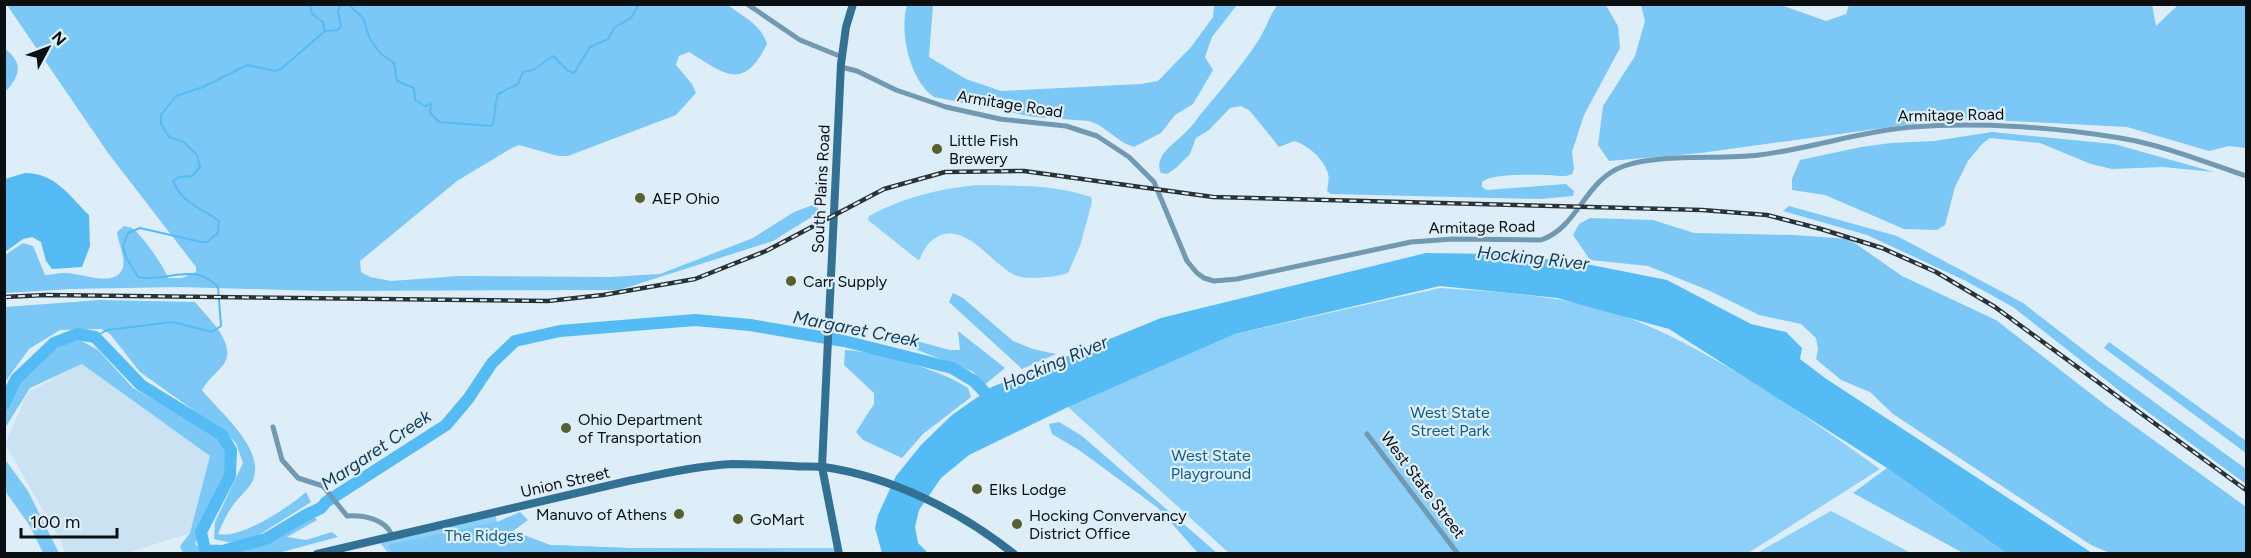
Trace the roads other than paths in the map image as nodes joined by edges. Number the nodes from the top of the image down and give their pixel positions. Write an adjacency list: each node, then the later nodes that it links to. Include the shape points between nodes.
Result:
1 (747, 4): 3 (street, via 800,40)
2 (853, 4): 3 (main road, South Plains Road)
3 (842, 57): 4 (main road, South Plains Road)
4 (841, 67): 5 (street, Armitage Road, via 938,105 1000,119 1080,130 1108,143 1154,182 1187,261 1202,277 1214,281 1411,242 1541,240 1569,220 1602,176 1625,165 1649,160 1769,154 1912,127 1967,125 2121,138); 8 (main road, South Plains Road)
5 (2247, 176)
6 (273, 428): 9 (street, via 282,460 298,477 322,486 347,516 381,522)
7 (1367, 434): 13 (street, West State Street)
8 (822, 467): 9 (main road, Union Street, via 730,464 675,472); 11 (main road, South Plains Road); 12 (main road, Union Street, via 904,490 976,526)
9 (392, 535): 10 (main road, Union Street)
10 (317, 554)
11 (839, 554)
12 (1014, 554)
13 (1458, 554)

